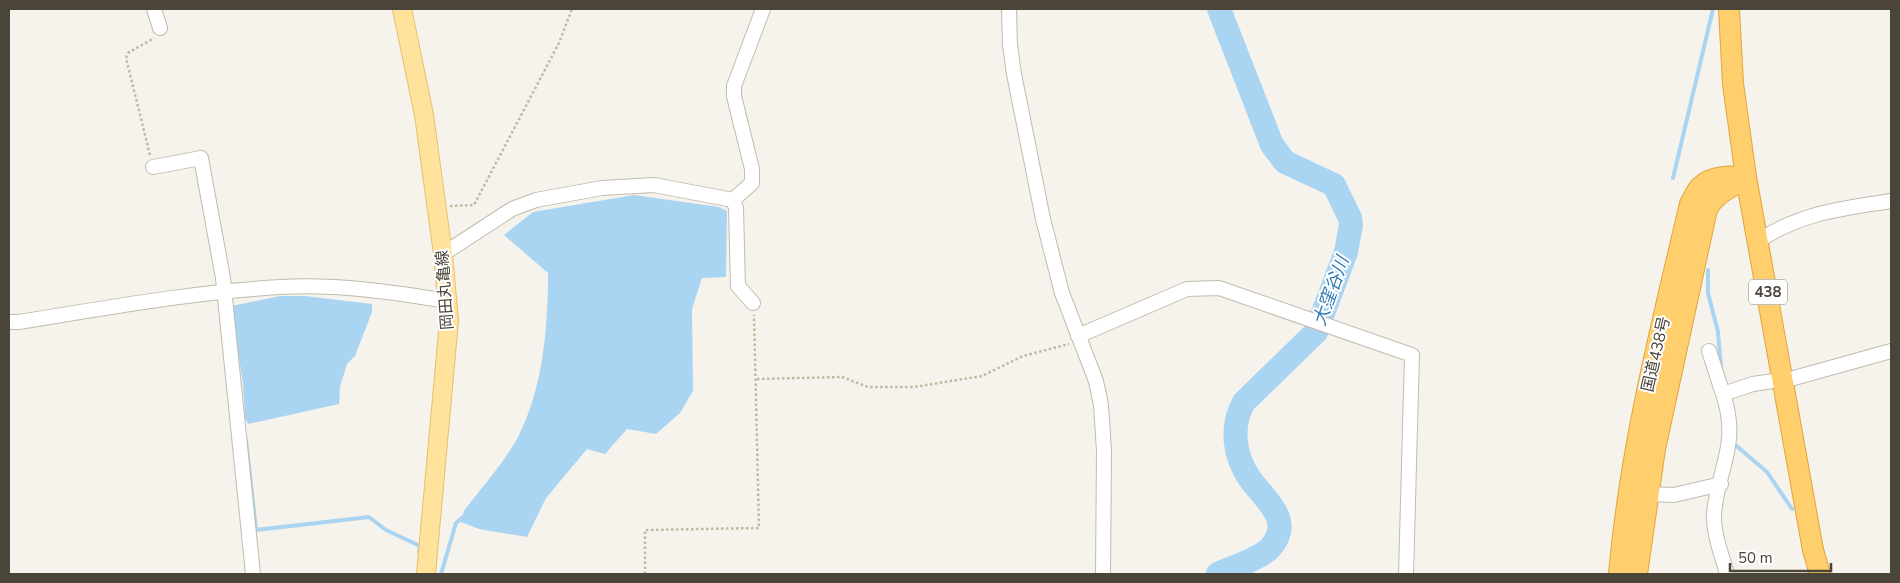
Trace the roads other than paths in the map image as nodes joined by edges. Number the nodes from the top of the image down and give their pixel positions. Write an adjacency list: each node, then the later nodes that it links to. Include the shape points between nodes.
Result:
1 (154, 9): 6 (street)
2 (402, 9): 12 (main road, 岡田丸亀線, via 424,115)
3 (763, 9): 9 (street, via 734,86 752,169 752,183)
4 (1009, 9): 17 (street, via 1014,74 1043,219 1054,265)
5 (1730, 9): 8 (highway, 438, via 1733,84)
6 (160, 28)
7 (153, 167): 13 (street, via 201,158)
8 (1746, 177): 11 (highway, 438); 23 (highway, 国道438号, via 1714,196 1707,209); 28 (highway, 国道438号, via 1727,175 1716,178 1700,186 1690,204 1635,446)
9 (733, 200): 12 (street, via 654,185 602,188 536,200 512,209); 15 (street, via 736,208 738,286)
10 (1891, 201): 11 (street, via 1807,216)
11 (1758, 241): 20 (highway, 438)
12 (443, 254): 14 (main road, 岡田丸亀線)
13 (224, 293): 14 (street, via 282,287 378,290); 16 (street, via 173,296); 24 (street)
14 (447, 301): 25 (main road, 岡田丸亀線, via 449,322)
15 (753, 303)
16 (9, 322)
17 (1079, 338): 26 (street, via 1096,381 1104,425); 27 (street, via 1187,289 1200,287 1219,288 1412,354)
18 (1709, 351): 21 (street)
19 (1891, 351): 20 (street)
20 (1783, 379): 21 (street); 31 (highway, 438)
21 (1726, 393): 22 (street, via 1730,415 1729,450)
22 (1721, 484): 23 (street, via 1674,495); 30 (street, via 1714,514)
23 (1647, 494): 29 (highway, 国道438号)
24 (253, 574)
25 (426, 574)
26 (1103, 574)
27 (1406, 574)
28 (1619, 574)
29 (1637, 574)
30 (1727, 574)
31 (1820, 574)

